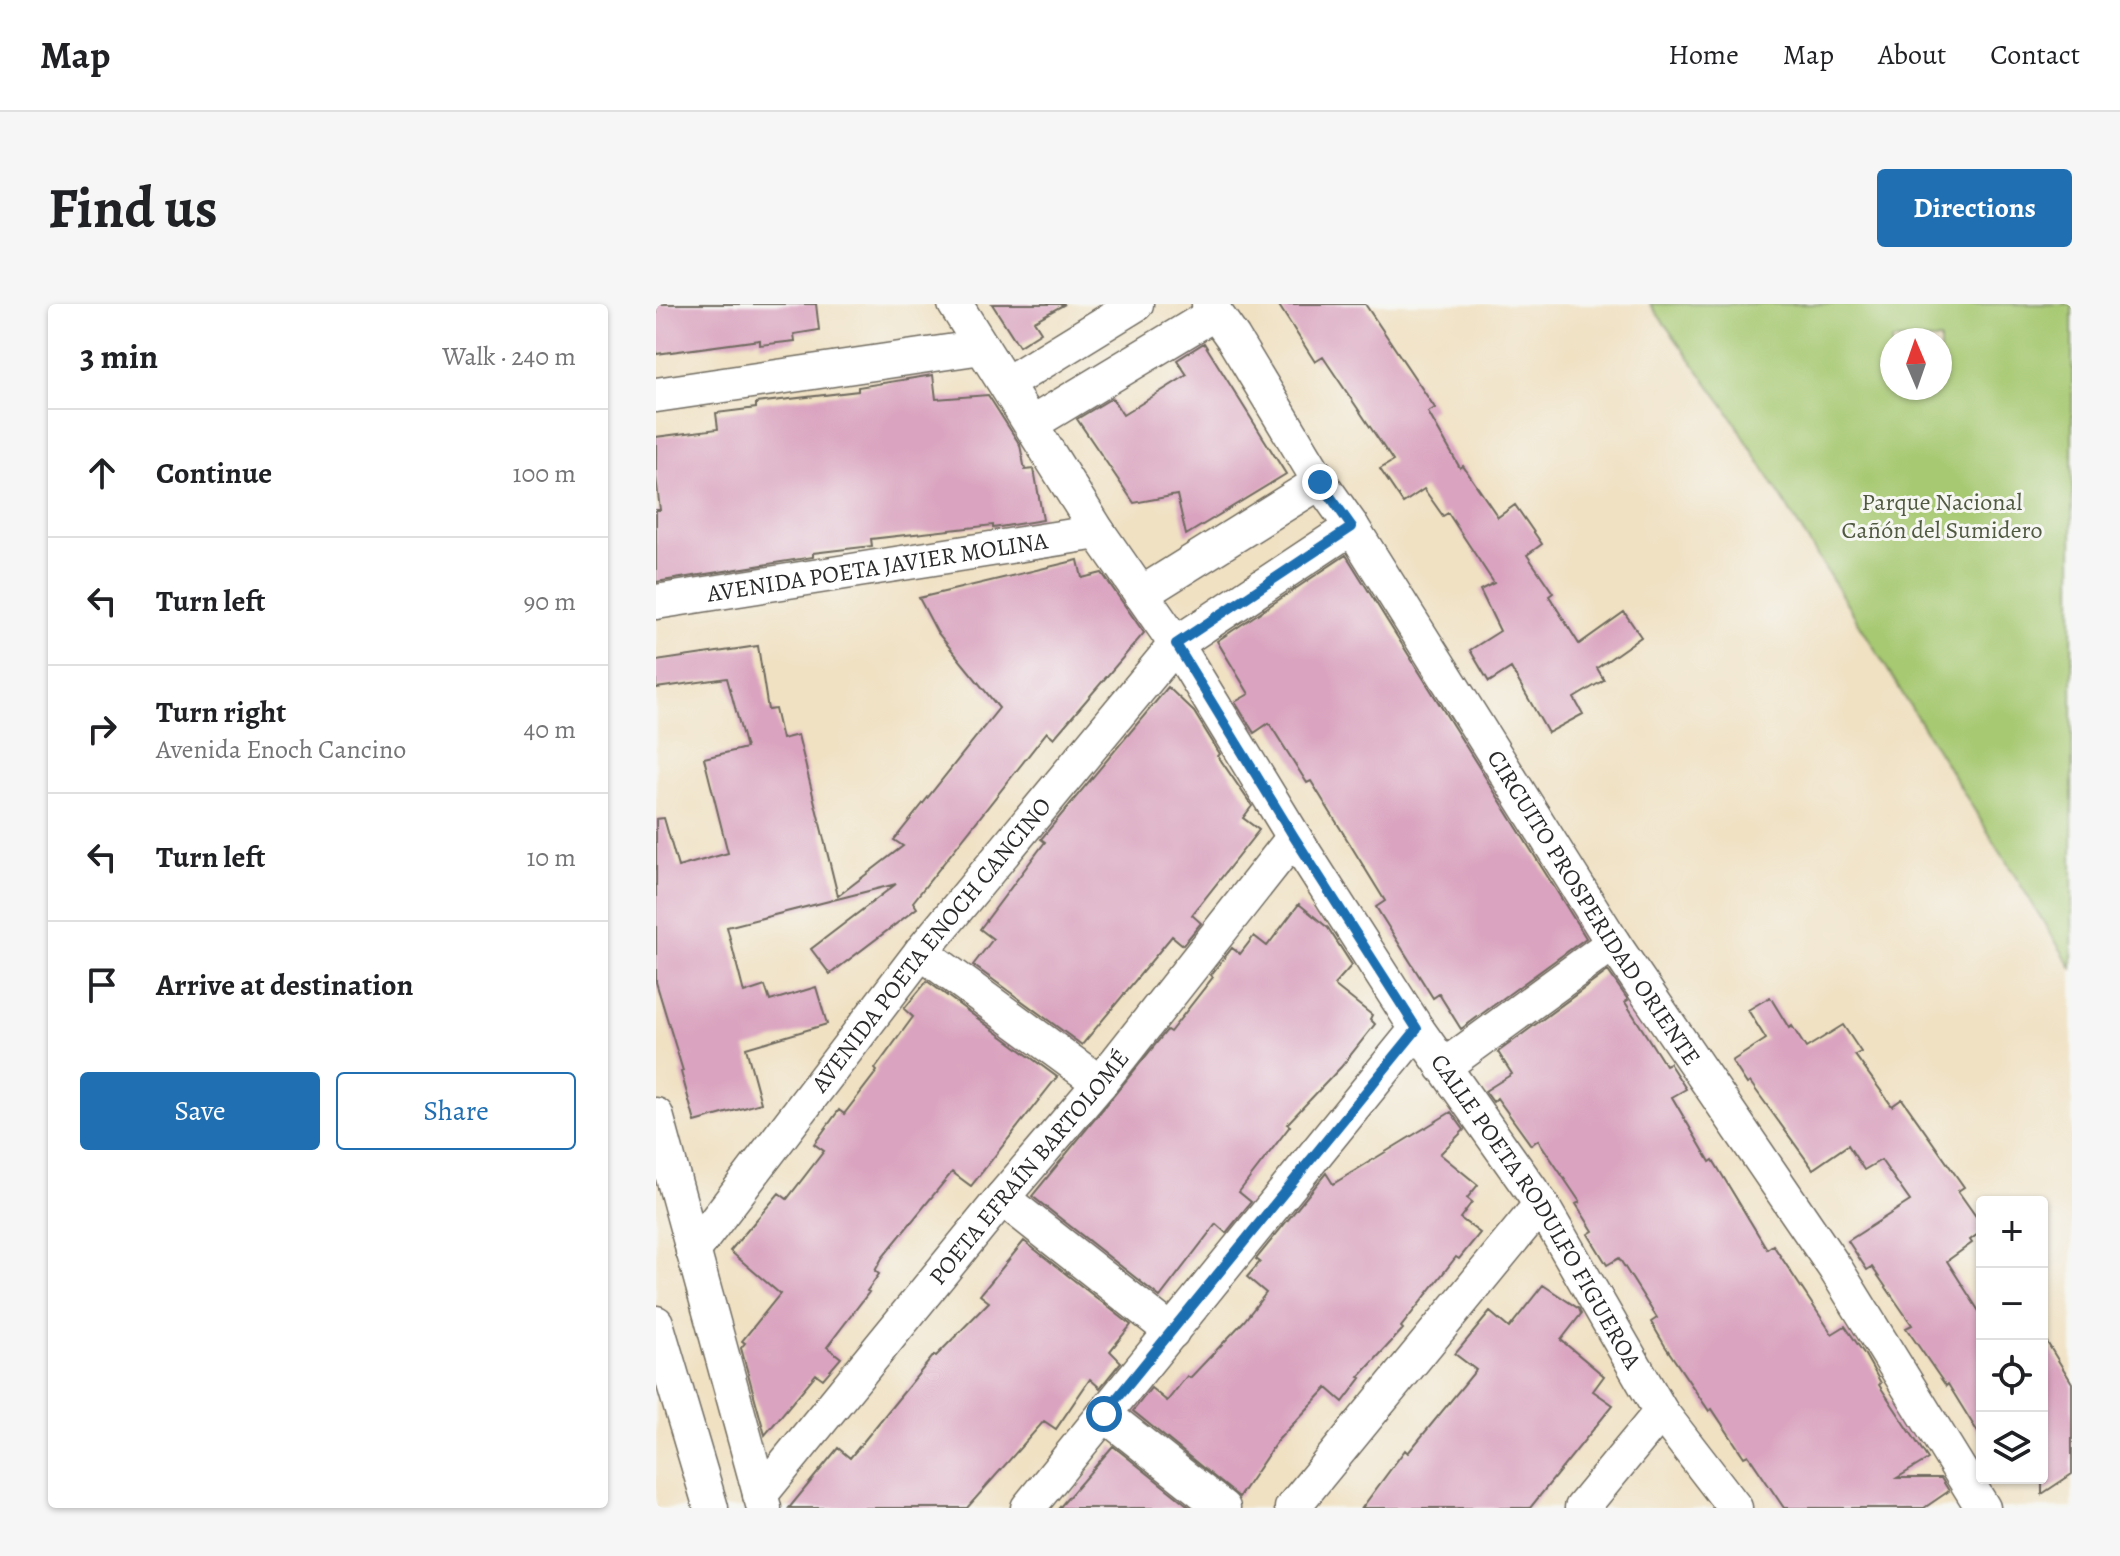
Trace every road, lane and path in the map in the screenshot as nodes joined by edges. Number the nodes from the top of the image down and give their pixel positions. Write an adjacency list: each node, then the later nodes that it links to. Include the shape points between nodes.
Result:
1 (955, 304): 4 (street, CALLE POETA RODULFO FIGUEROA)
2 (1136, 304): 5 (street)
3 (1212, 309): 7 (street); 8 (street, CIRCUITO PROSPERIDAD ORIENTE)
4 (982, 347): 5 (street, CALLE POETA RODULFO FIGUEROA); 6 (street)
5 (1006, 384): 7 (street, CALLE POETA RODULFO FIGUEROA)
6 (656, 395)
7 (1031, 424): 10 (street, CALLE POETA RODULFO FIGUEROA)
8 (1320, 482): 9 (street, CIRCUITO PROSPERIDAD ORIENTE); 11 (street)
9 (1352, 527): 13 (street, AVENIDA POETA ENOCH CANCINO); 15 (street, CIRCUITO PROSPERIDAD ORIENTE)
10 (1098, 532): 11 (street, CALLE POETA RODULFO FIGUEROA); 12 (street, AVENIDA POETA JAVIER MOLINA)
11 (1141, 594): 13 (street, CALLE POETA RODULFO FIGUEROA)
12 (656, 602)
13 (1176, 644): 14 (street, CALLE POETA RODULFO FIGUEROA); 16 (street, AVENIDA POETA ENOCH CANCINO)
14 (1294, 837): 17 (street, CALLE POETA RODULFO FIGUEROA); 19 (street, POETA EFRAÍN BARTOLOMÉ)
15 (1613, 943): 18 (street); 35 (street, CIRCUITO PROSPERIDAD ORIENTE, via 1835,1268)
16 (921, 952): 19 (street); 23 (street, AVENIDA POETA ENOCH CANCINO)
17 (1417, 1029): 18 (street, CALLE POETA RODULFO FIGUEROA); 25 (street)
18 (1443, 1067): 22 (street, CALLE POETA RODULFO FIGUEROA)
19 (1100, 1083): 21 (street, POETA EFRAÍN BARTOLOMÉ)
20 (657, 1123): 23 (street)
21 (1002, 1198): 25 (street); 28 (street, POETA EFRAÍN BARTOLOMÉ)
22 (1541, 1204): 26 (street, CALLE POETA RODULFO FIGUEROA); 32 (street)
23 (693, 1251): 28 (street)
24 (656, 1323): 29 (street)
25 (1172, 1332): 27 (street)
26 (1661, 1412): 33 (street); 34 (street, CALLE POETA RODULFO FIGUEROA)
27 (1104, 1414): 30 (street); 31 (street)
28 (762, 1502)
29 (711, 1508)
30 (1028, 1508)
31 (1223, 1508)
32 (1292, 1508)
33 (1582, 1508)
34 (1735, 1508)
35 (1983, 1508)

